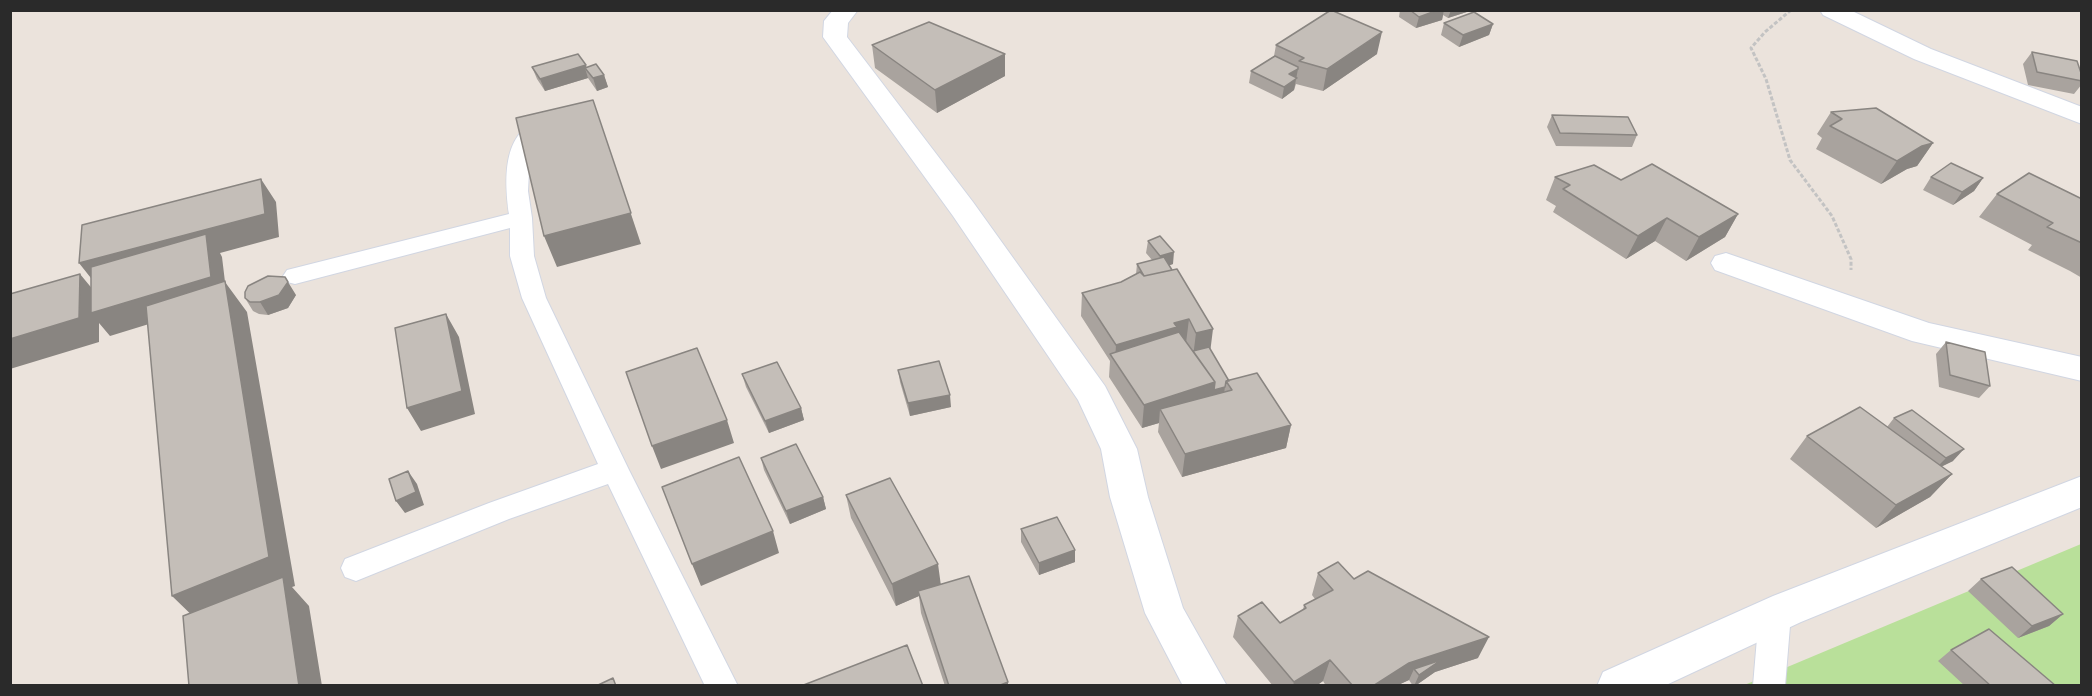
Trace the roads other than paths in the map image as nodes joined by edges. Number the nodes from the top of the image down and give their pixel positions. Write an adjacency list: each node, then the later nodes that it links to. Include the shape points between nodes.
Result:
1 (847, 10): 16 (street, via 836,21 835,37 963,209 1093,395 1119,449 1129,497 1165,613)
2 (1808, 10): 4 (street)
3 (1831, 10): 4 (street)
4 (1853, 23): 5 (street)
5 (2082, 116)
6 (547, 123): 7 (lane, via 528,135 519,152)
7 (521, 218): 9 (lane); 11 (lane, via 522,256 534,298)
8 (1726, 263): 10 (street, via 1924,333)
9 (295, 276)
10 (2082, 369)
11 (615, 470): 13 (lane); 15 (lane)
12 (2082, 490): 14 (street)
13 (356, 568)
14 (1775, 614): 17 (street); 18 (lane)
15 (722, 686)
16 (1206, 686)
17 (1618, 686)
18 (1769, 686)

